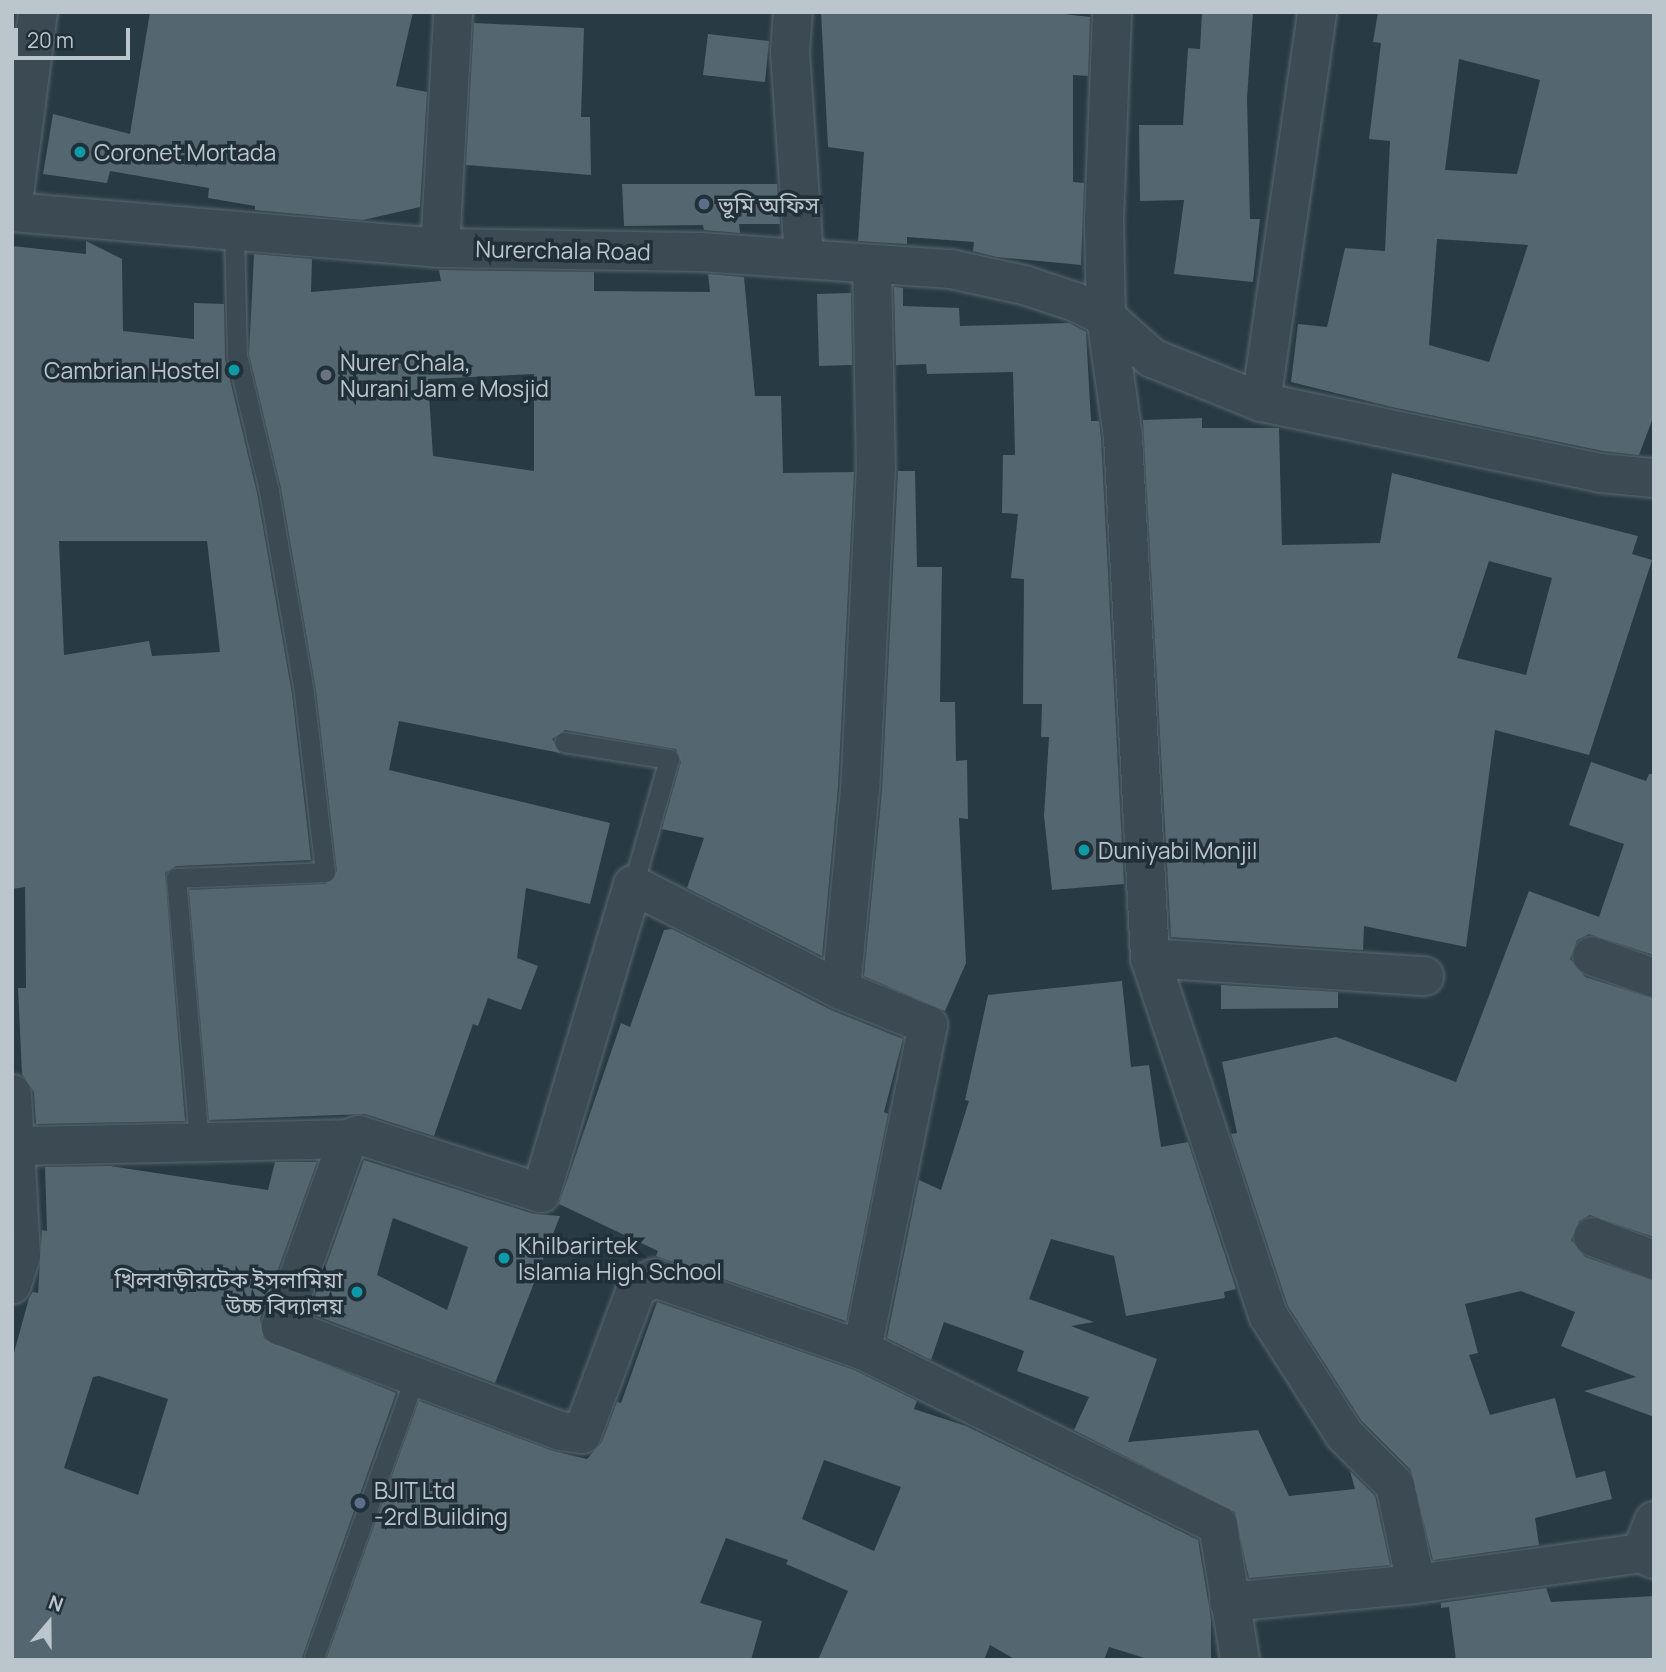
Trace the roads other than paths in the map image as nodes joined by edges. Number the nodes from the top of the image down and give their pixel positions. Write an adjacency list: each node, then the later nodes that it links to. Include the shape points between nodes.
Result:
1 (38, 12): 6 (street)
2 (453, 12): 8 (street)
3 (793, 12): 9 (street, via 790,52)
4 (1112, 12): 11 (street, via 1104,222)
5 (1317, 12): 12 (street)
6 (12, 211): 7 (street, Nurerchala Road)
7 (234, 231): 8 (street, Nurerchala Road); 23 (lane, via 237,356 269,491 304,692 325,872 176,878)
8 (440, 248): 9 (street, Nurerchala Road)
9 (804, 257): 10 (street, Nurerchala Road)
10 (872, 266): 11 (street, Nurerchala Road, via 951,269 1024,285); 20 (street, via 875,480 859,803)
11 (1106, 317): 12 (street, via 1152,358); 17 (street, via 1123,436)
12 (1261, 402): 13 (street, via 1600,473)
13 (1654, 478)
14 (564, 742): 15 (lane, via 669,759)
15 (633, 885): 20 (street); 22 (street, via 541,1193 359,1135)
16 (1592, 956): 19 (street)
17 (1150, 958): 18 (street); 31 (street, via 1268,1315 1344,1434 1395,1485)
18 (1424, 976)
19 (1654, 978)
20 (841, 990): 28 (street, via 928,1026)
21 (12, 1094): 24 (street)
22 (348, 1139): 23 (street); 29 (street, via 281,1326)
23 (199, 1142): 24 (street)
24 (18, 1146): 27 (street, via 21,1255)
25 (1592, 1237): 26 (street)
26 (1654, 1260)
27 (12, 1285)
28 (862, 1350): 29 (street, via 655,1278 637,1287 582,1434 561,1431); 32 (street, via 1218,1525)
29 (416, 1374): 33 (lane)
30 (1650, 1544): 31 (street)
31 (1416, 1584): 32 (street)
32 (1228, 1602): 34 (street)
33 (313, 1660)
34 (1240, 1660)

